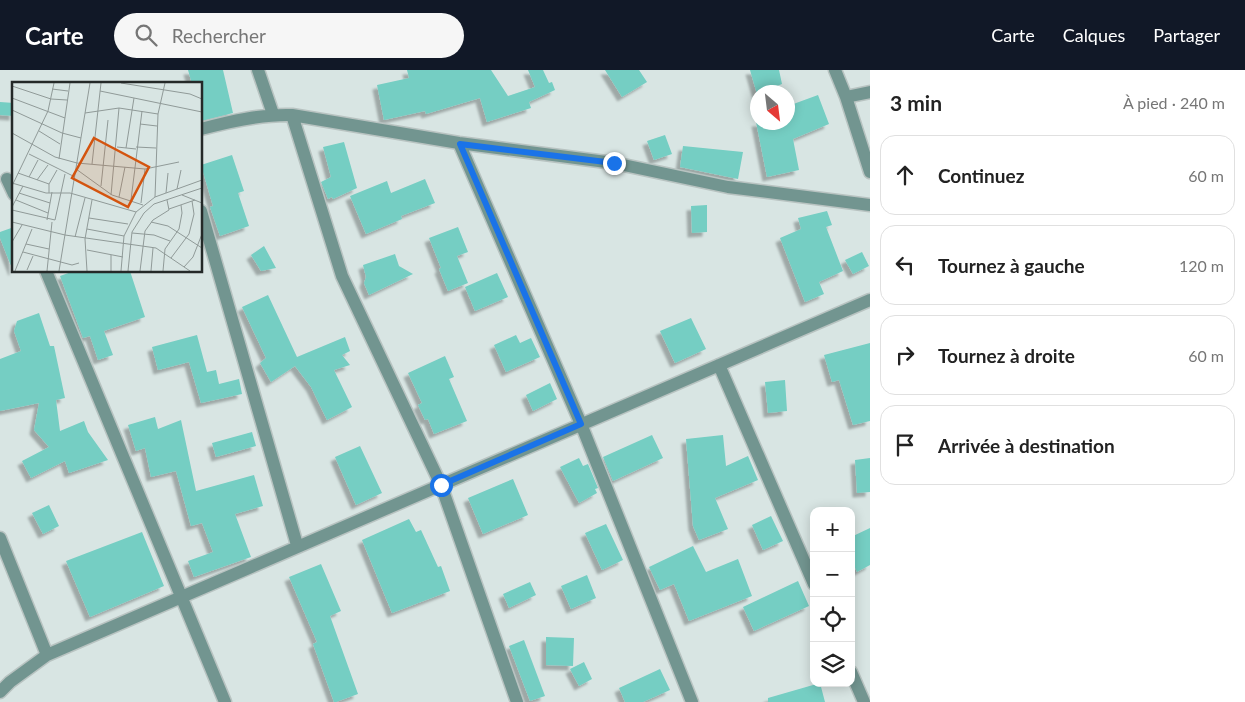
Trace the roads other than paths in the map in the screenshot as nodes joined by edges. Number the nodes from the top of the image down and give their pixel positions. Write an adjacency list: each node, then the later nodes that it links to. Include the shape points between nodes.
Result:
1 (258, 70): 5 (street)
2 (835, 70): 4 (street)
3 (870, 92): 4 (street)
4 (846, 97): 9 (street)
5 (273, 114): 6 (street); 7 (street)
6 (292, 115): 8 (street); 16 (street, via 342,276)
7 (202, 129)
8 (460, 144): 10 (street, via 614,163 728,187); 15 (street)
9 (870, 172)
10 (870, 205)
11 (202, 214): 18 (street)
12 (46, 272): 20 (street)
13 (870, 300): 14 (street)
14 (719, 365): 15 (street); 19 (street)
15 (581, 424): 16 (street); 26 (street)
16 (441, 485): 18 (street); 25 (street)
17 (0, 538): 21 (street)
18 (297, 545): 20 (street)
19 (810, 575)
20 (182, 597): 21 (street); 24 (street)
21 (47, 655): 23 (street)
22 (855, 681): 27 (street)
23 (0, 692)
24 (225, 702)
25 (518, 702)
26 (692, 702)
27 (864, 702)

